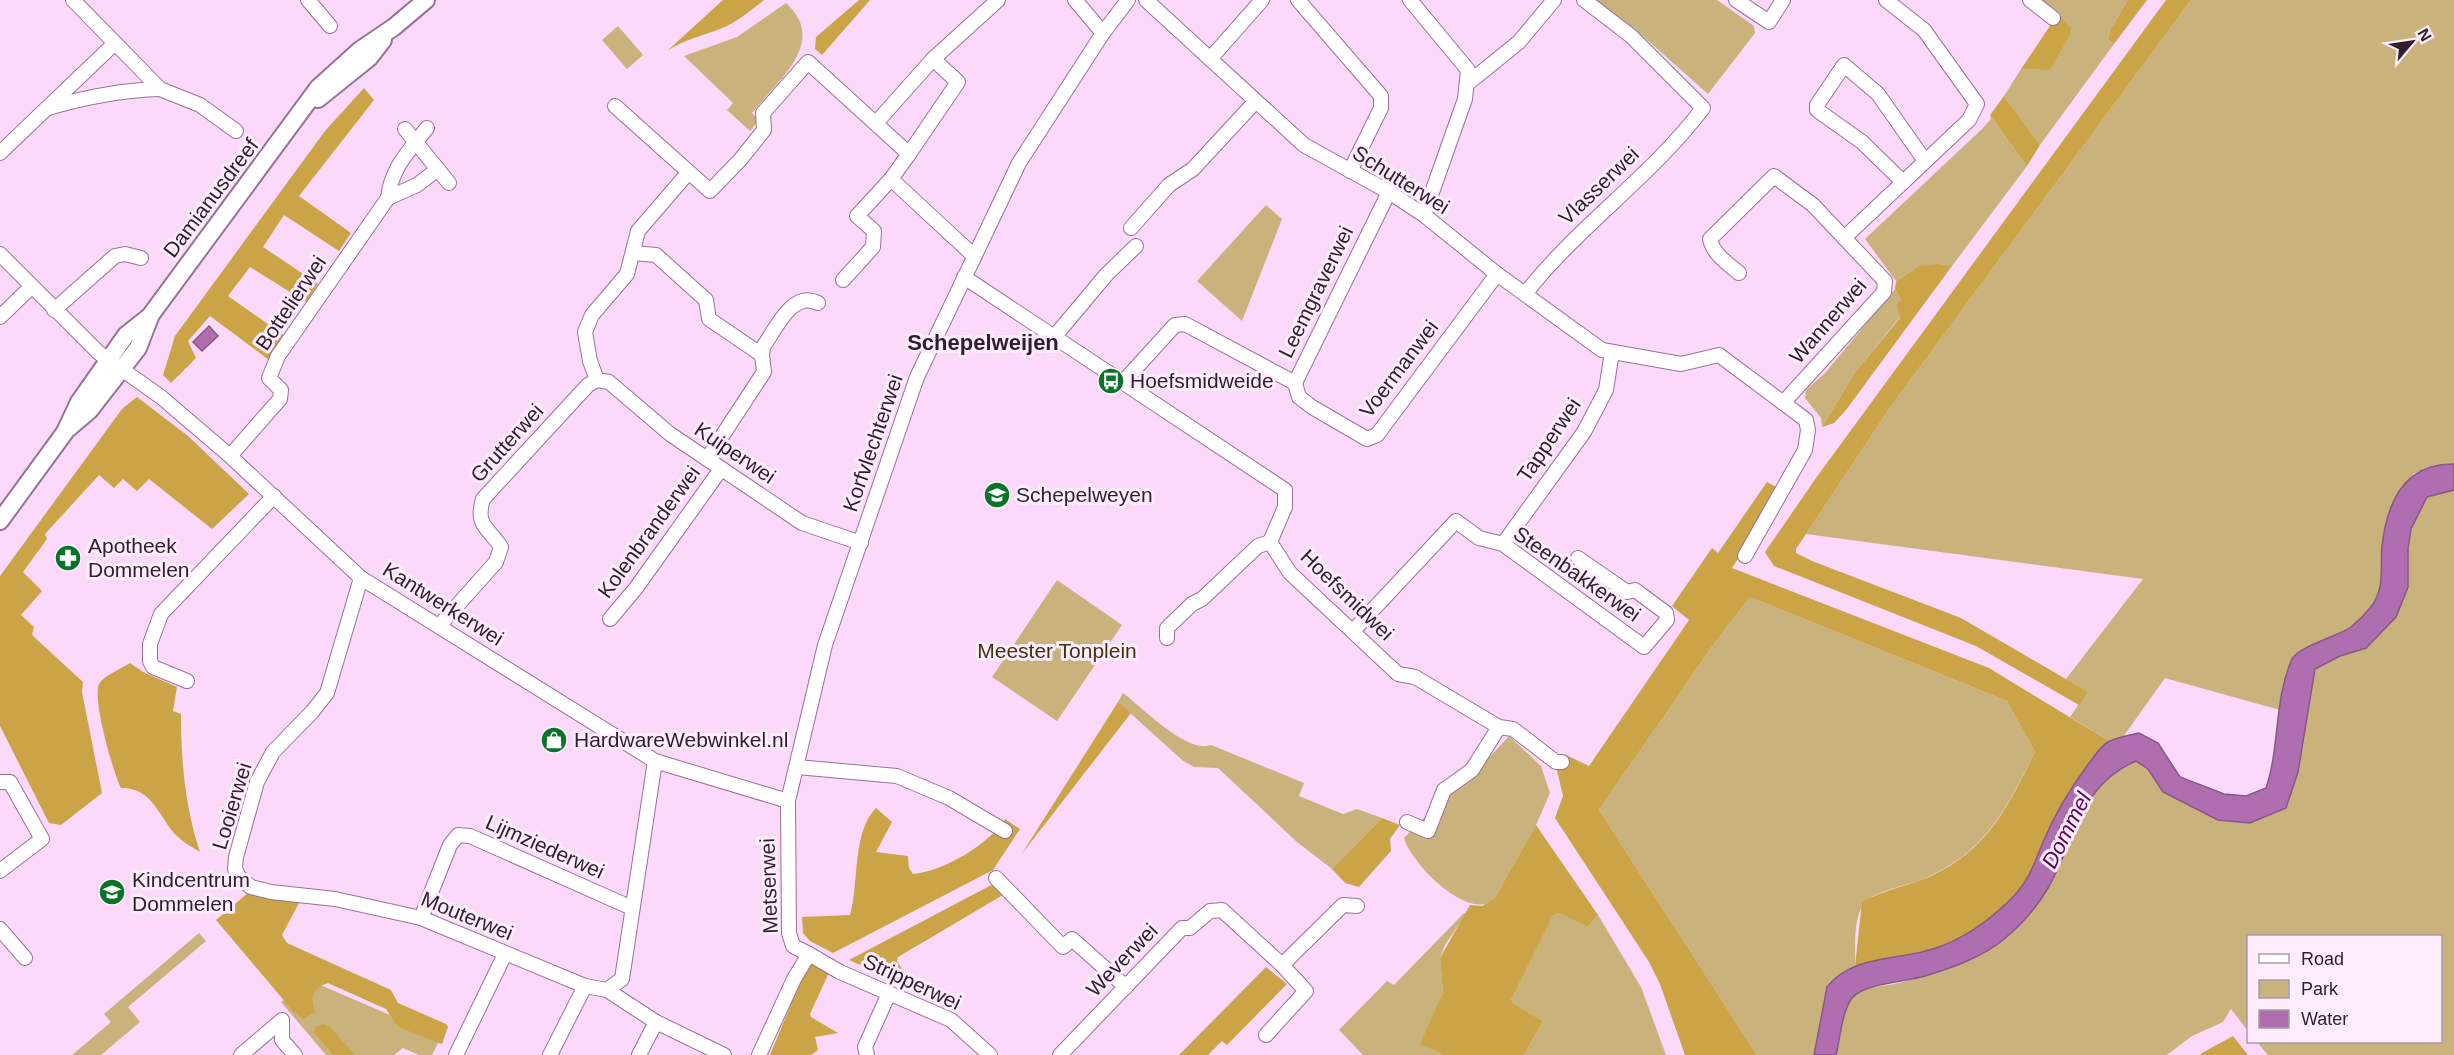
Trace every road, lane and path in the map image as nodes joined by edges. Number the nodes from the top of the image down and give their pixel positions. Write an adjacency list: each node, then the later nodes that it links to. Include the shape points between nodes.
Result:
1 (73, 0): 20 (street)
2 (308, 0): 18 (street)
3 (426, 0): 64 (street, Damianusdreef, via 331,74 150,316 138,348)
4 (1075, 0): 19 (street)
5 (1128, 0): 19 (street, Korfvlechterwei)
6 (1146, 0): 22 (street, Schutterwei)
7 (1262, 0): 22 (street)
8 (1298, 0): 37 (street, via 1381,96 1381,108)
9 (1410, 0): 23 (street, via 1468,70)
10 (1554, 0): 23 (street, via 1519,42)
11 (1584, 0): 57 (street, Vlasserwei, via 1631,36 1703,108 1660,157 1551,261)
12 (1736, 0): 13 (street, via 1769,22)
13 (1783, 0)
14 (1886, 0): 35 (street, via 1924,30 1977,105 1969,120)
15 (2030, 0): 17 (street)
16 (992, 2): 21 (street)
17 (2053, 18)
18 (330, 26)
19 (1103, 33): 50 (street, Korfvlechterwei, via 1019,163)
20 (114, 44): 24 (street); 27 (street)
21 (933, 59): 28 (street); 34 (street, via 958,82)
22 (1210, 59): 25 (street, Schutterwei)
23 (1467, 84): 44 (street)
24 (160, 89): 27 (street, via 103,94); 31 (street, via 200,105)
25 (1255, 102): 37 (street, Schutterwei, via 1304,145); 45 (street, via 1193,169 1169,185)
26 (615, 106): 38 (street)
27 (46, 109): 33 (street)
28 (876, 123): 34 (street); 38 (street, via 808,62 763,113 764,130 710,191)
29 (427, 128): 32 (street, Bottelierwei)
30 (405, 129): 32 (street)
31 (236, 131)
32 (416, 142): 36 (street); 43 (street, Bottelierwei, via 400,161 390,182)
33 (0, 153)
34 (909, 154): 39 (street)
35 (1925, 161): 40 (street); 40 (street, via 1878,94 1844,65 1817,110 1862,142)
36 (438, 169): 41 (street); 43 (street, via 417,185)
37 (1350, 171): 42 (street, Schutterwei)
38 (688, 173): 48 (street, via 638,231)
39 (891, 179): 50 (street); 55 (street, via 857,216 874,231 873,247)
40 (1903, 182): 46 (street)
41 (449, 183)
42 (1389, 192): 44 (street, Schutterwei); 67 (street, Leemgraverwei)
43 (388, 198): 69 (street, Bottelierwei, via 278,356 268,378 281,390 280,399)
44 (1424, 216): 53 (street, Schutterwei)
45 (1131, 228)
46 (1844, 238): 52 (street, Wannerwei, via 1813,205 1774,176 1710,239 1718,256); 68 (street, Wannerwei, via 1885,281 1884,292)
47 (1136, 246): 61 (street)
48 (633, 253): 63 (street, via 656,255 705,300 709,319); 65 (street, via 627,274 592,315 585,332)
49 (0, 254): 56 (street, Kantwerkerwei)
50 (974, 255): 54 (street, Korfvlechterwei)
51 (141, 258): 59 (street, via 115,256)
52 (1738, 273)
53 (1497, 274): 57 (street, Schutterwei); 67 (street, Voermanwei, via 1377,435 1367,439 1312,407 1299,397)
54 (964, 278): 61 (street); 75 (street, Korfvlechterwei, via 917,377)
55 (843, 280)
56 (31, 287): 59 (street, Kantwerkerwei); 60 (street)
57 (1525, 294): 62 (street, Schutterwei, via 1602,350)
58 (818, 303): 63 (street, via 810,299 793,305)
59 (54, 310): 64 (street, Kantwerkerwei)
60 (0, 317)
61 (1055, 336): 66 (street)
62 (1612, 352): 68 (street, Schutterwei, via 1682,364 1719,355); 76 (street, Tapperwei, via 1606,390 1584,432)
63 (762, 355): 70 (street, via 764,372)
64 (115, 364): 69 (street, Kantwerkerwei); 73 (street, Damianusdreef, via 89,411 65,432)
65 (597, 380): 70 (street, Kuiperwei, via 609,382 670,434); 81 (street, Grutterwei, via 588,385 483,499 481,524 501,547 496,562)
66 (1124, 381): 67 (street, Leemgraverwei, via 1175,325 1185,324); 74 (street, via 1285,490 1285,507)
67 (1295, 383)
68 (1783, 403): 77 (street, via 1806,420 1805,450)
69 (230, 456): 72 (street, Kantwerkerwei)
70 (707, 459): 71 (street, Kuiperwei)
71 (721, 469): 75 (street, Kuiperwei, via 802,523); 80 (street, Kolenbranderwei)
72 (273, 496): 79 (street, Kantwerkerwei); 84 (street, via 160,614 150,644 150,661)
73 (0, 521)
74 (1270, 542): 82 (street, Hoefsmidwei, via 1290,573); 83 (street, via 1258,546 1192,604 1167,628)
75 (861, 543): 88 (street, Korfvlechterwei, via 825,645)
76 (1503, 544): 78 (street, Steenbakkerwei, via 1644,647 1667,620 1666,613 1635,590 1627,592); 82 (street, Steenbakkerwei, via 1479,538 1456,521)
77 (1745, 556)
78 (1578, 558)
79 (361, 578): 81 (street, Kantwerkerwei); 95 (street, Looierwei, via 327,693 273,752 257,782 236,869 239,877)
80 (610, 619)
81 (439, 626): 86 (street, Kantwerkerwei)
82 (1353, 631): 85 (street, Hoefsmidwei, via 1398,674 1415,677)
83 (1167, 638)
84 (187, 681)
85 (1498, 727): 87 (street, Hoefsmidwei, via 1513,729 1556,762); 91 (street, via 1472,770 1444,790 1428,831)
86 (655, 761): 90 (street, Kantwerkerwei); 97 (street)
87 (1562, 762)
88 (797, 768): 90 (street, Korfvlechterwei); 92 (street, via 897,776 949,798)
89 (0, 782): 93 (street, via 10,782 42,839)
90 (788, 801): 101 (street, Metserwei, via 789,933 793,946)
91 (1407, 822)
92 (1005, 831)
93 (0, 871)
94 (996, 878): 105 (street, via 1063,947 1072,939)
95 (251, 886): 98 (street, Mouterwei)
96 (1357, 906): 103 (street, via 1343,905)
97 (632, 908): 98 (street, Lijmziederwei, via 470,836 458,835 450,845); 106 (street, via 622,979)
98 (421, 918): 100 (street, Mouterwei)
99 (0, 928): 102 (street)
100 (505, 954): 104 (street, Mouterwei); 112 (street)
101 (809, 954): 107 (street, Stripperwei); 116 (street)
102 (25, 958)
103 (1282, 965): 105 (street, Weverwei, via 1222,910 1210,911 1190,928 1182,928); 109 (street, via 1306,991)
104 (585, 986): 106 (street, Mouterwei); 113 (street)
105 (1126, 987): 119 (street, Weverwei)
106 (607, 990): 108 (street, Mouterwei)
107 (889, 993): 117 (street, via 865,1047); 118 (street, Stripperwei, via 951,1020)
108 (656, 1022): 114 (street); 115 (street, Mouterwei)
109 (1266, 1035)
110 (241, 1055): 111 (street, via 282,1020 282,1040)
111 (295, 1055)
112 (456, 1055)
113 (550, 1055)
114 (639, 1055)
115 (724, 1055)
116 (759, 1055)
117 (867, 1055)
118 (990, 1055)
119 (1060, 1055)

